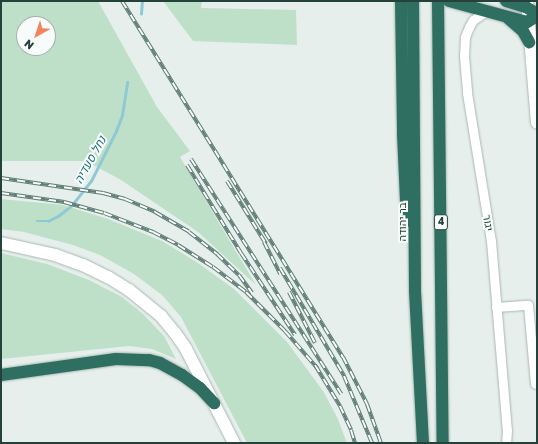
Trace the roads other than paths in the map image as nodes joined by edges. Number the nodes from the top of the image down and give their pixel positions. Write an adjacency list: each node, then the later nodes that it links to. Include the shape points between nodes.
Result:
1 (401, 1): 12 (highway, via 408,241)
2 (412, 1): 12 (highway, בר יהודה)
3 (438, 1): 20 (highway, 4)
4 (449, 1): 6 (highway)
5 (506, 1): 7 (highway)
6 (486, 12): 8 (highway); 13 (street, יגור, via 473,20 468,27 464,56 467,94 491,241)
7 (531, 12): 8 (highway); 9 (street)
8 (507, 17): 9 (highway, via 523,31)
9 (529, 42): 10 (street)
10 (537, 123)
11 (1, 243): 16 (street, via 55,255 108,277 129,290 161,316 176,333)
12 (415, 291): 19 (highway, בר יהודה)
13 (496, 307): 15 (street, via 528,305); 17 (street, יגור)
14 (1, 375): 16 (highway, via 116,359 149,360 182,375)
15 (534, 384)
16 (214, 402): 18 (street)
17 (507, 430): 21 (street, יגור); 22 (street)
18 (234, 443)
19 (423, 443)
20 (443, 443)
21 (506, 443)
22 (511, 443)

